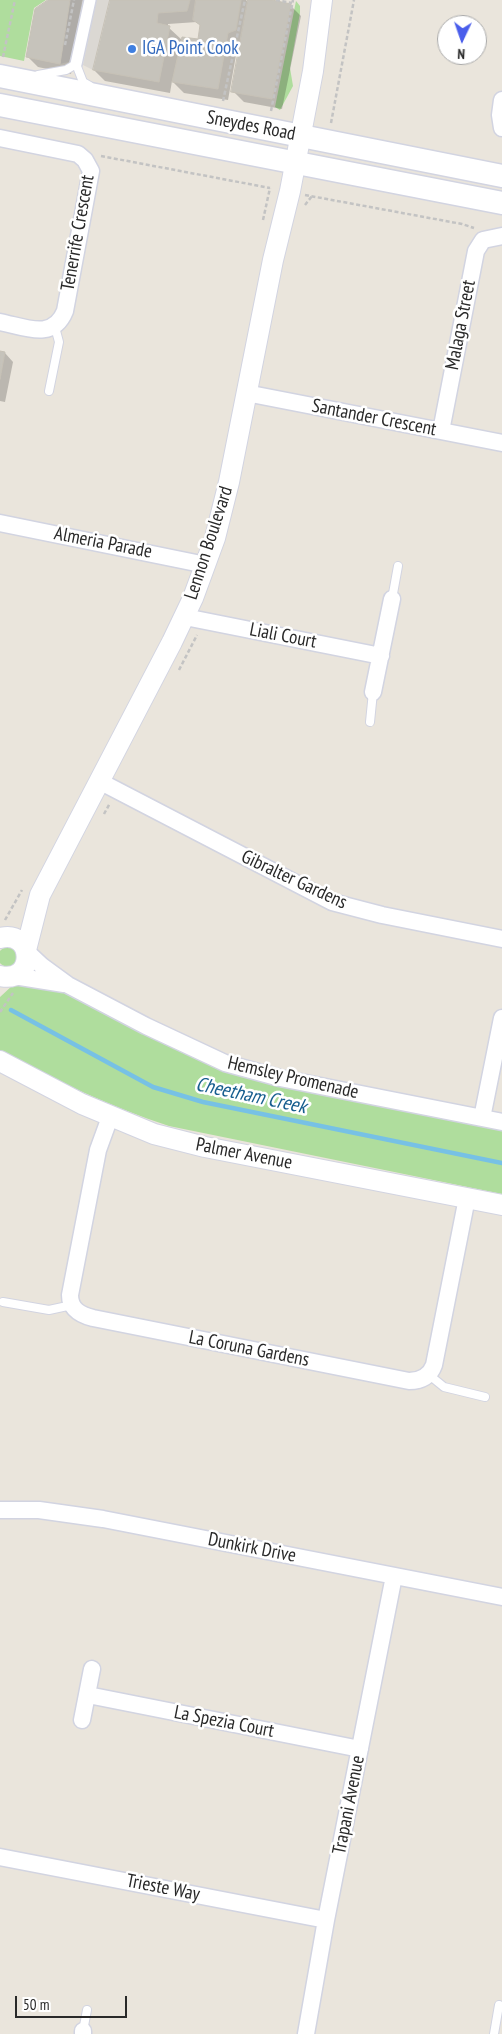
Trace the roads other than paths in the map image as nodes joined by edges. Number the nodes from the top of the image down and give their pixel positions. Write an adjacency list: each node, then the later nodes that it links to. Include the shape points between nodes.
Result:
1 (90, 0): 3 (street)
2 (322, 0): 9 (street, Lennon Boulevard, via 313,71)
3 (76, 64): 4 (lane, via 66,70); 5 (lane, via 83,82)
4 (3, 71): 5 (main road, Sneydes Road)
5 (114, 99): 9 (main road, Sneydes Road)
6 (502, 100): 8 (street)
7 (0, 105): 11 (main road, Sneydes Road)
8 (501, 126)
9 (299, 136): 11 (street, Lennon Boulevard); 12 (main road, Sneydes Road)
10 (0, 138): 16 (street, Tenerrife Crescent, via 73,153 89,165 91,179 65,311)
11 (295, 162): 13 (main road, Sneydes Road); 18 (street, Lennon Boulevard)
12 (502, 176)
13 (502, 203)
14 (502, 236): 19 (street, Malaga Street, via 483,240 476,251)
15 (0, 322): 16 (street, via 41,330)
16 (55, 327): 17 (lane, via 59,342)
17 (49, 391)
18 (246, 393): 19 (street, Santander Crescent); 22 (street, Lennon Boulevard, via 223,510)
19 (441, 431): 20 (street, Santander Crescent)
20 (502, 443)
21 (0, 523): 22 (street, Almeria Parade)
22 (206, 565): 25 (street, Lennon Boulevard)
23 (398, 566): 24 (lane)
24 (392, 599): 26 (street)
25 (185, 616): 26 (street, Liali Court); 29 (street, Lennon Boulevard)
26 (381, 656): 27 (street)
27 (373, 692): 28 (lane)
28 (370, 722)
29 (99, 781): 30 (street, Lennon Boulevard); 32 (street, Gibralter Gardens, via 332,902)
30 (40, 896): 31 (street, Lennon Boulevard); 33 (street, Lennon Boulevard)
31 (1, 938): 33 (street, via 15,939)
32 (502, 939)
33 (26, 950): 34 (street, Lennon Boulevard, via 25,967); 35 (street, Hemsley Promenade)
34 (6, 979): 35 (street, Hemsley Promenade)
35 (68, 985): 39 (street, Hemsley Promenade, via 196,1051 250,1071)
36 (502, 1018): 39 (street)
37 (0, 1061): 38 (street, Palmer Avenue)
38 (110, 1117): 41 (street, Palmer Avenue, via 178,1141); 44 (street, via 98,1150 71,1287)
39 (482, 1118): 40 (street, Hemsley Promenade)
40 (502, 1122)
41 (467, 1198): 42 (street, Palmer Avenue); 45 (street, via 434,1364)
42 (502, 1205)
43 (3, 1302): 44 (lane, via 49,1310)
44 (72, 1305): 45 (street, La Coruna Gardens, via 81,1314 93,1318 402,1379 417,1381)
45 (428, 1374): 46 (lane, via 444,1387)
46 (485, 1397)
47 (0, 1510): 48 (street, Dunkirk Drive, via 39,1510 89,1516)
48 (394, 1576): 49 (street, Dunkirk Drive); 53 (street, Trapani Avenue)
49 (502, 1597)
50 (92, 1669): 51 (street)
51 (88, 1695): 52 (street); 53 (street, La Spezia Court)
52 (82, 1720)
53 (360, 1748): 55 (street, Trapani Avenue)
54 (0, 1857): 55 (street, Trieste Way)
55 (326, 1920): 59 (street, Trapani Avenue)
56 (499, 2004): 60 (lane)
57 (87, 2010): 58 (lane)
58 (83, 2033)
59 (306, 2034)
60 (494, 2034)

